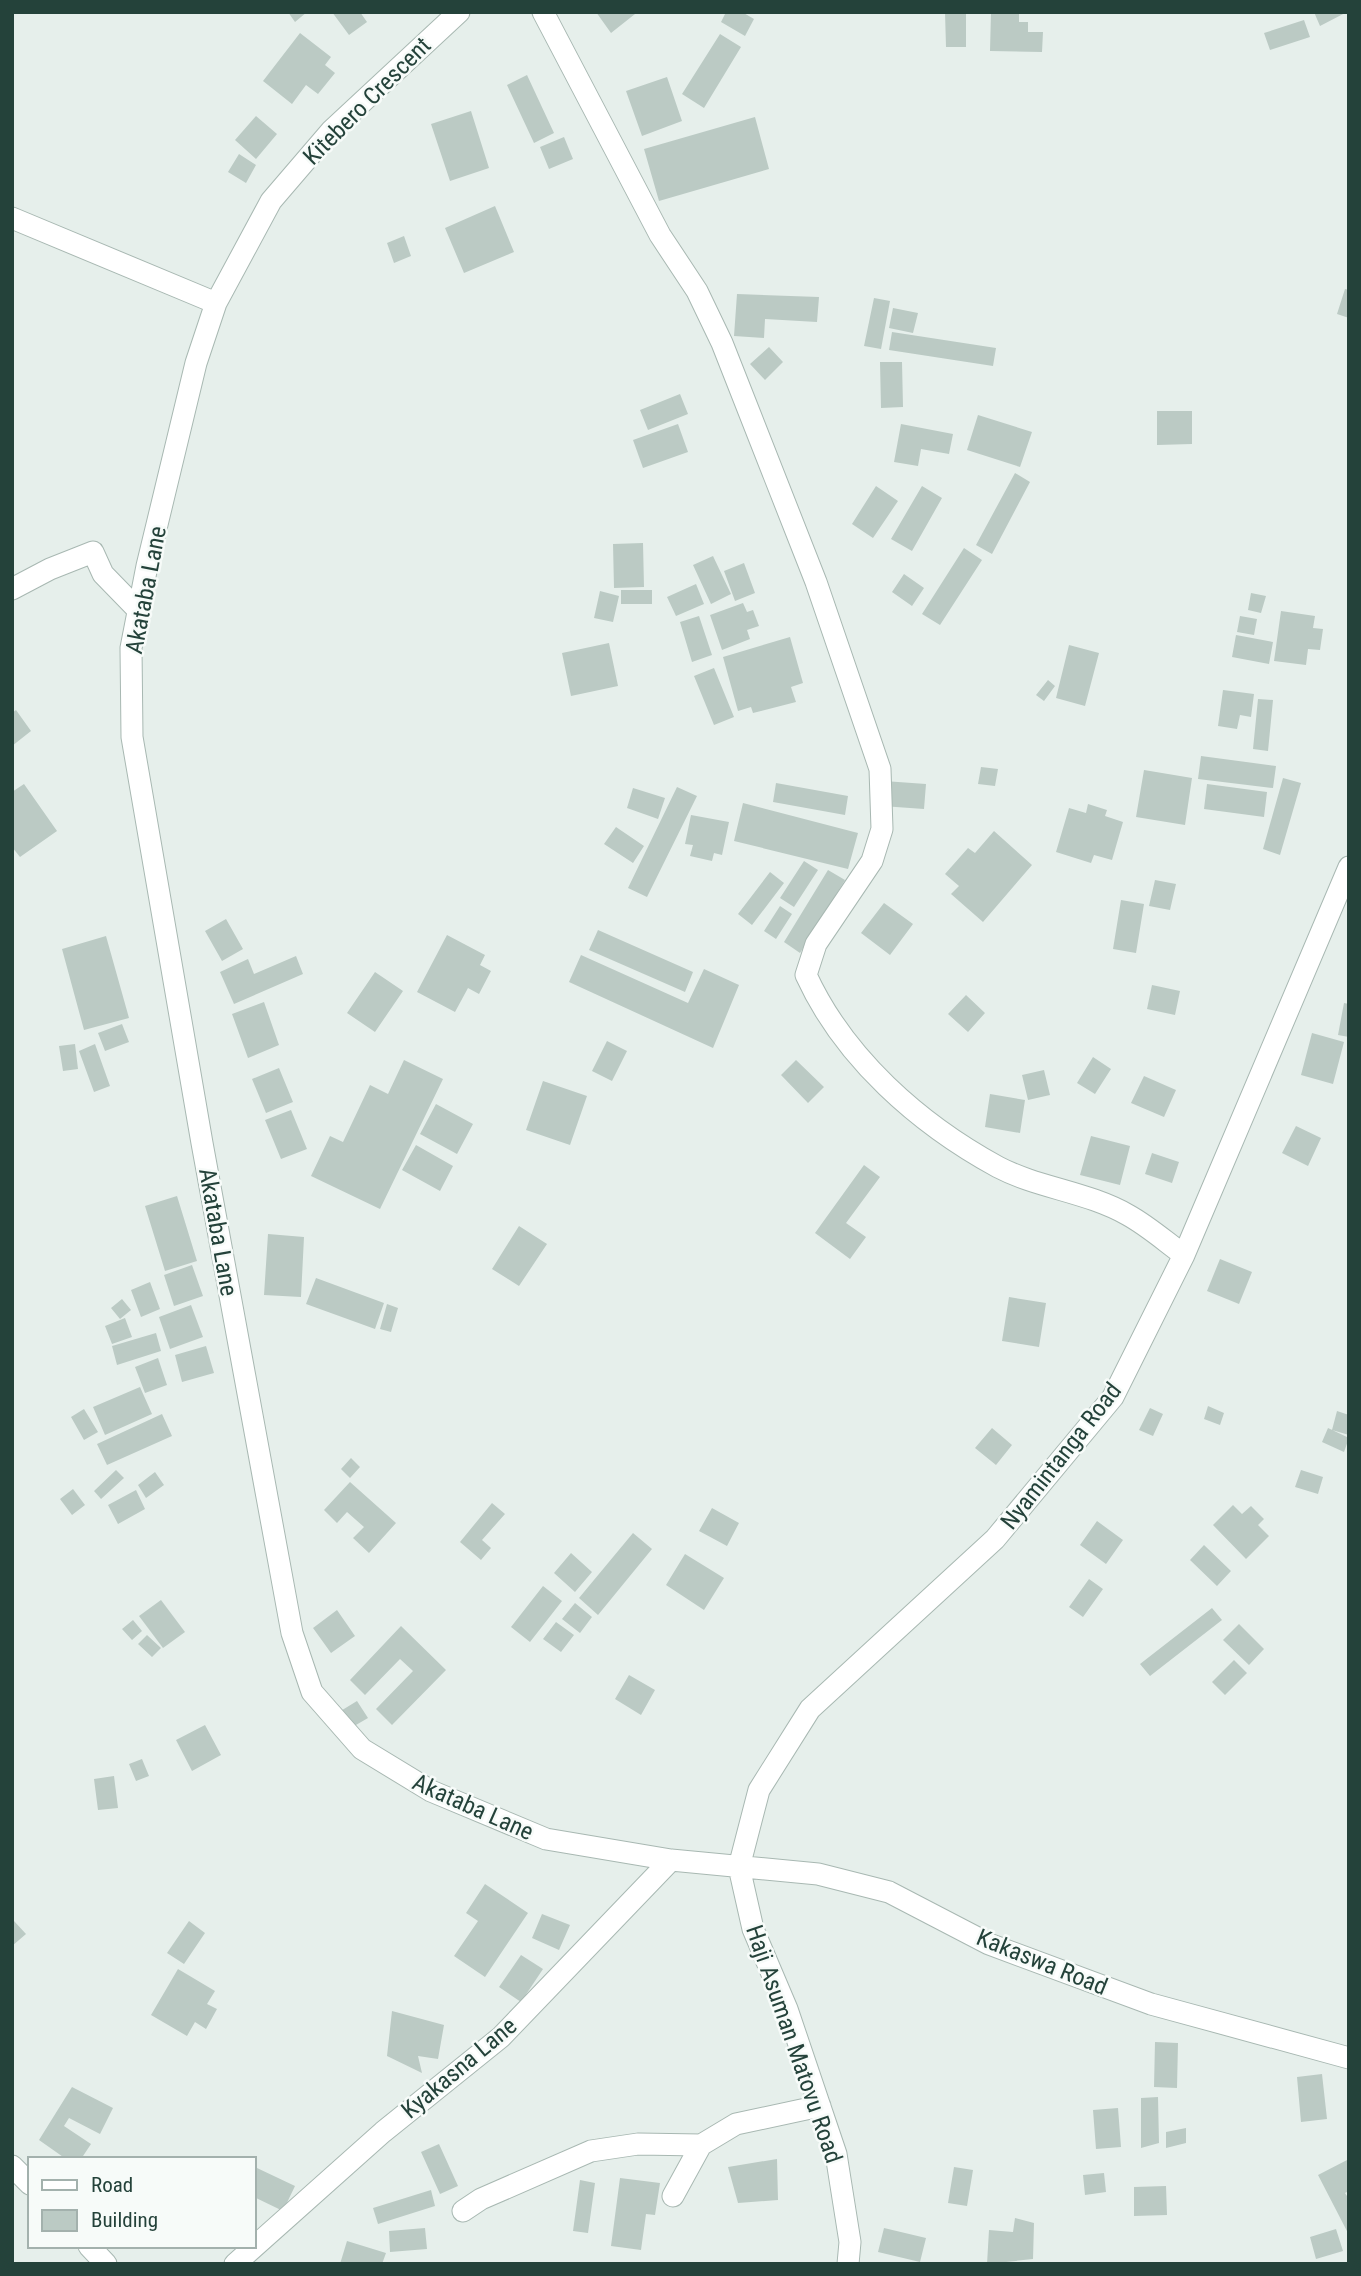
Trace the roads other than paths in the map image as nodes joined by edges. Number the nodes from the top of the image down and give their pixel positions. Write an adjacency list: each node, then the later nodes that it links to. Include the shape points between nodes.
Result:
1 (459, 12): 4 (street, Kitebero Crescent, via 331,131 271,201)
2 (543, 12): 8 (street, via 722,343 816,582 880,769 882,829 872,861 816,944 806,975 820,1004 863,1062 923,1119 1000,1168 1127,1214)
3 (12, 219): 4 (street)
4 (216, 303): 6 (street, Akataba Lane, via 196,363)
5 (12, 589): 6 (street, via 93,552 103,574)
6 (139, 611): 9 (street, Akataba Lane, via 131,648 132,737 292,1633 312,1692 362,1749 431,1791 546,1839)
7 (1349, 867): 8 (street, Nyamintanga Road)
8 (1184, 1255): 10 (street, Nyamintanga Road, via 1113,1397 995,1539 810,1709 759,1790)
9 (671, 1860): 10 (street, Akataba Lane); 18 (street, Kyakasna Lane, via 501,2037 383,2132)
10 (739, 1867): 11 (street, Kakaswa Road, via 818,1874 889,1892 989,1944 1151,2004); 12 (street, Haji Asuman Matovu Road, via 753,1929)
11 (1349, 2058)
12 (820, 2106): 13 (street, via 736,2124); 23 (street, Haji Asuman Matovu Road, via 836,2154 850,2242)
13 (701, 2145): 16 (street); 17 (street, via 638,2144 591,2151)
14 (12, 2166): 15 (street)
15 (28, 2182)
16 (673, 2196)
17 (463, 2211)
18 (256, 2245)
19 (91, 2248): 21 (street)
20 (253, 2248): 22 (street, Kyakasna Lane)
21 (106, 2264)
22 (235, 2264)
23 (848, 2264)

